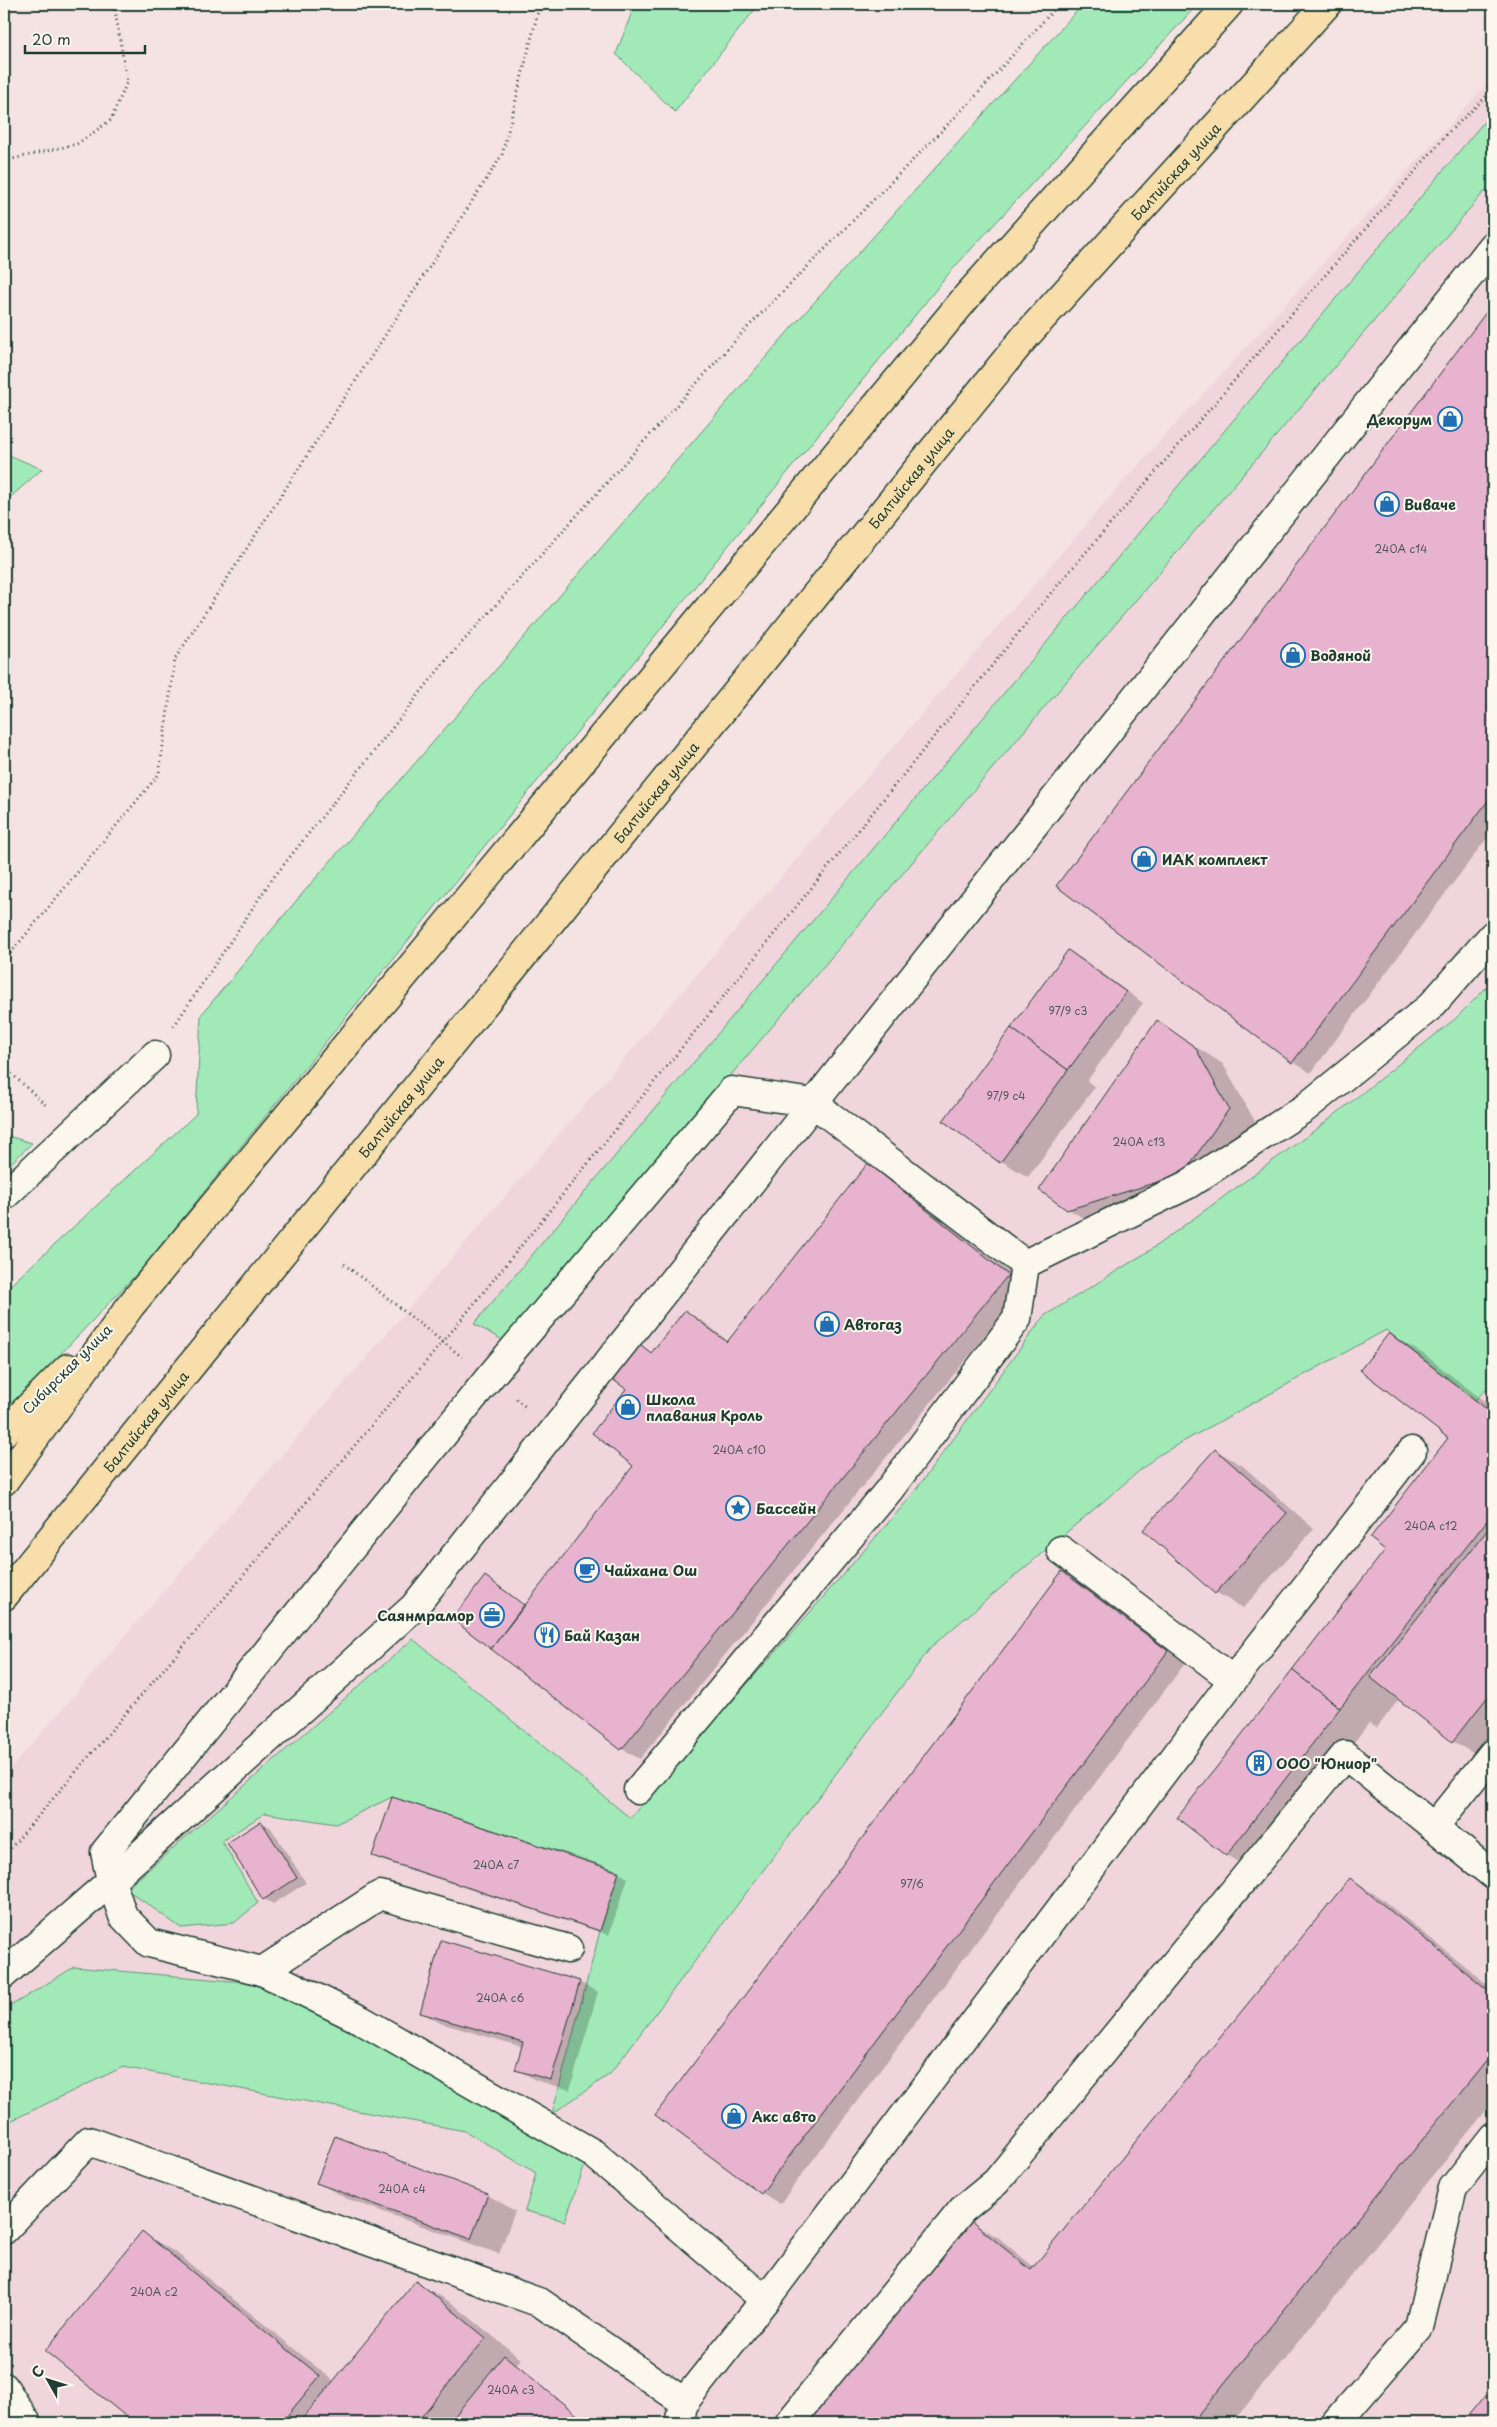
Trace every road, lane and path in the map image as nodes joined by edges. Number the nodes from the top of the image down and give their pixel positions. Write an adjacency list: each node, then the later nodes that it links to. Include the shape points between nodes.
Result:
1 (114, 4): 7 (path, via 127,82 111,120 77,144)
2 (540, 4): 10 (path, via 502,155 175,659 159,774)
3 (1059, 4): 11 (path, via 971,102 743,332 448,658 270,882)
4 (1229, 4): 18 (main road, via 969,294)
5 (1327, 4): 25 (main road, Балтийская улица, via 1024,338)
6 (1493, 90): 19 (path, via 1449,132 1050,594)
7 (4, 161)
8 (1493, 246): 13 (lane)
9 (1493, 936): 17 (lane, via 1431,1006 1305,1108 1187,1185)
10 (4, 961)
11 (155, 1055): 14 (lane)
12 (4, 1067): 14 (path)
13 (813, 1103): 17 (lane); 32 (lane, via 414,1607); 32 (lane, via 732,1091 489,1378 105,1852)
14 (74, 1131): 15 (lane)
15 (4, 1196)
16 (344, 1264): 19 (path)
17 (1025, 1264): 28 (lane, via 1017,1319 889,1490)
18 (131, 1305): 21 (main road, Сибирская улица); 23 (main road)
19 (443, 1342): 20 (path); 30 (path)
20 (458, 1354)
21 (4, 1432)
22 (1412, 1450): 26 (lane)
23 (4, 1482)
24 (1061, 1550): 26 (lane)
25 (4, 1596)
26 (1233, 1680): 38 (lane)
27 (1493, 1753): 29 (lane)
28 (638, 1790)
29 (1434, 1827): 31 (lane); 42 (lane, via 1346,1755 996,2182 962,2210)
30 (4, 1856)
31 (1493, 1876)
32 (111, 1881): 34 (lane, via 122,1916 148,1942); 35 (lane)
33 (568, 1949): 34 (lane, via 380,1895)
34 (262, 1971): 38 (lane, via 361,2020 594,2154)
35 (4, 1974)
36 (1493, 2137): 43 (lane, via 1453,2188 1419,2327)
37 (4, 2230): 40 (lane, via 89,2141 541,2303)
38 (765, 2300): 40 (lane)
39 (4, 2387): 41 (lane)
40 (681, 2412)
41 (27, 2423)
42 (789, 2423)
43 (1336, 2423)

